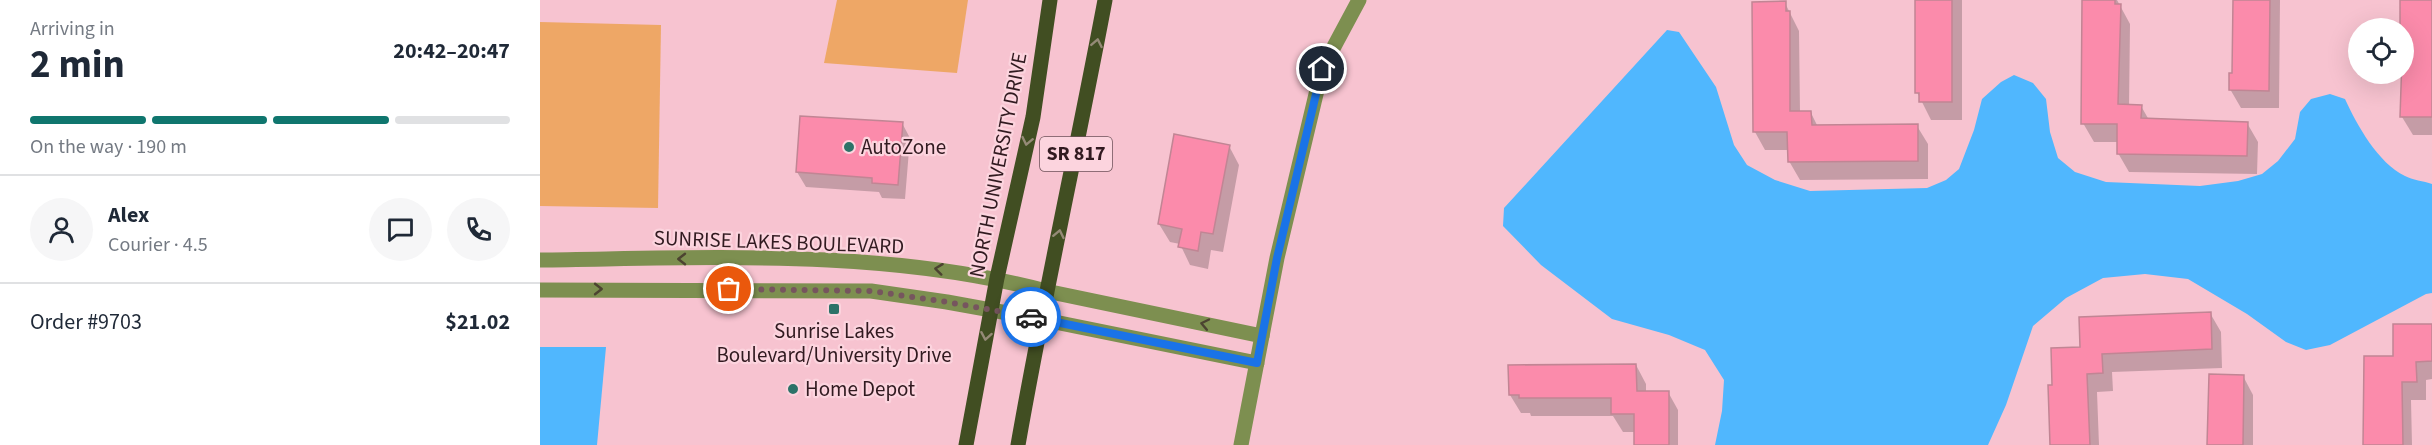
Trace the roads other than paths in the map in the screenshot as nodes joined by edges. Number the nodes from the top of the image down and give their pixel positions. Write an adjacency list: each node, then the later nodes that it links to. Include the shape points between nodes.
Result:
1 (1050, 0): 5 (main road, NORTH UNIVERSITY DRIVE / SR 817, one-way to 5, via 1033,117)
2 (1106, 0): 7 (main road, SR 817, one-way to 2)
3 (1359, 0): 10 (street, via 1322,69)
4 (540, 260): 5 (street, SUNRISE LAKES BOULEVARD, one-way to 4, via 870,261)
5 (997, 278): 7 (street, SUNRISE LAKES BOULEVARD); 8 (main road, NORTH UNIVERSITY DRIVE / SR 817)
6 (540, 290): 8 (street, one-way to 8, via 843,289)
7 (1046, 291): 9 (main road, SR 817); 10 (street, SUNRISE LAKES BOULEVARD, one-way to 7)
8 (991, 309): 9 (street); 12 (main road, NORTH UNIVERSITY DRIVE / SR 817, one-way to 12)
9 (1041, 319): 11 (street); 13 (main road, SR 817)
10 (1262, 336): 11 (street)
11 (1257, 363): 14 (street)
12 (966, 445)
13 (1018, 445)
14 (1241, 445)

